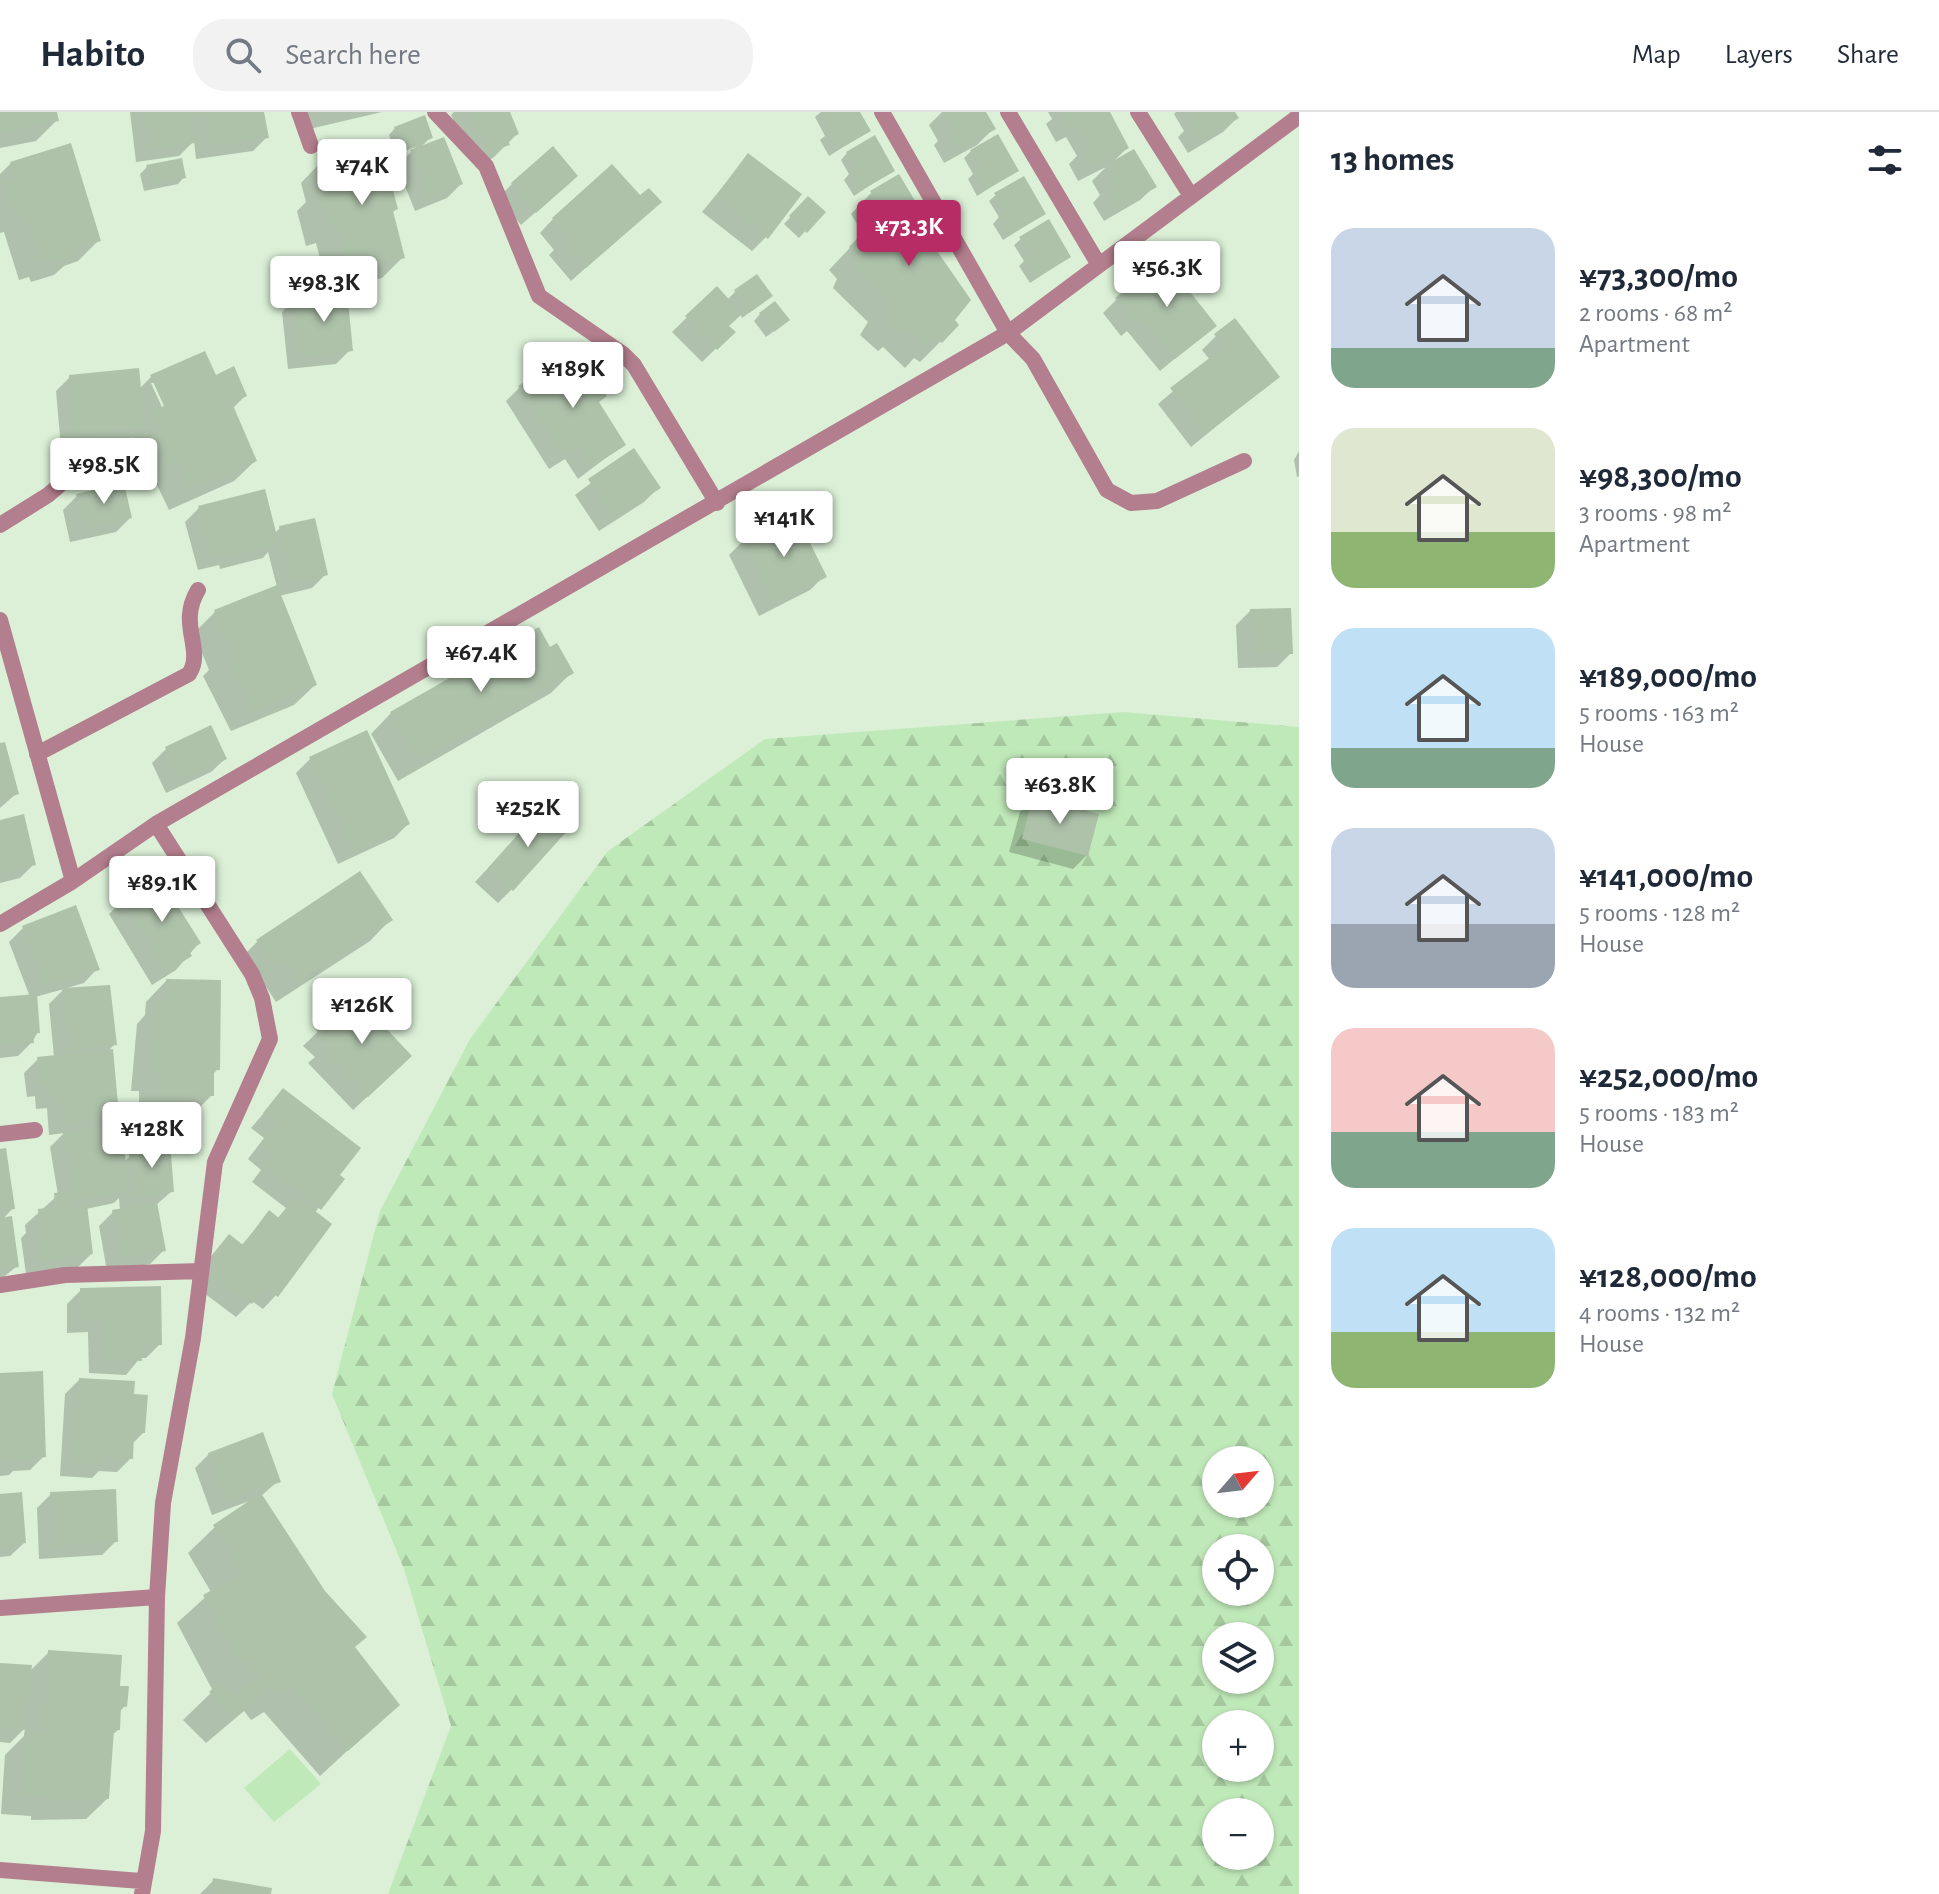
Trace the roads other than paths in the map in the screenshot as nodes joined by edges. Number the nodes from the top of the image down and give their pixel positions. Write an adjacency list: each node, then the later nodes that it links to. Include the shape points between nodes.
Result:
1 (299, 112): 7 (street)
2 (435, 112): 13 (street, via 486,166 539,296 634,365)
3 (882, 112): 10 (street)
4 (1008, 112): 9 (street)
5 (1138, 112): 8 (street)
6 (1299, 116): 8 (street)
7 (311, 146)
8 (1191, 196): 9 (street)
9 (1099, 265): 10 (street)
10 (1008, 333): 11 (street, via 1033,359 1107,490 1131,503 1157,501); 13 (street)
11 (1244, 461)
12 (84, 464): 14 (street)
13 (717, 503): 18 (street)
14 (0, 525)
15 (198, 590): 17 (street, via 188,615 195,656 189,674)
16 (0, 620): 17 (street)
17 (37, 754): 19 (street)
18 (156, 824): 19 (street); 23 (street, via 252,974 270,1039 215,1162)
19 (73, 881): 20 (street)
20 (0, 924)
21 (35, 1130): 22 (street)
22 (0, 1134)
23 (201, 1271): 24 (street, via 65,1275); 25 (street, via 163,1503)
24 (0, 1285)
25 (157, 1597): 26 (street); 28 (street, via 153,1831)
26 (0, 1608)
27 (0, 1870): 28 (street)
28 (141, 1888)

